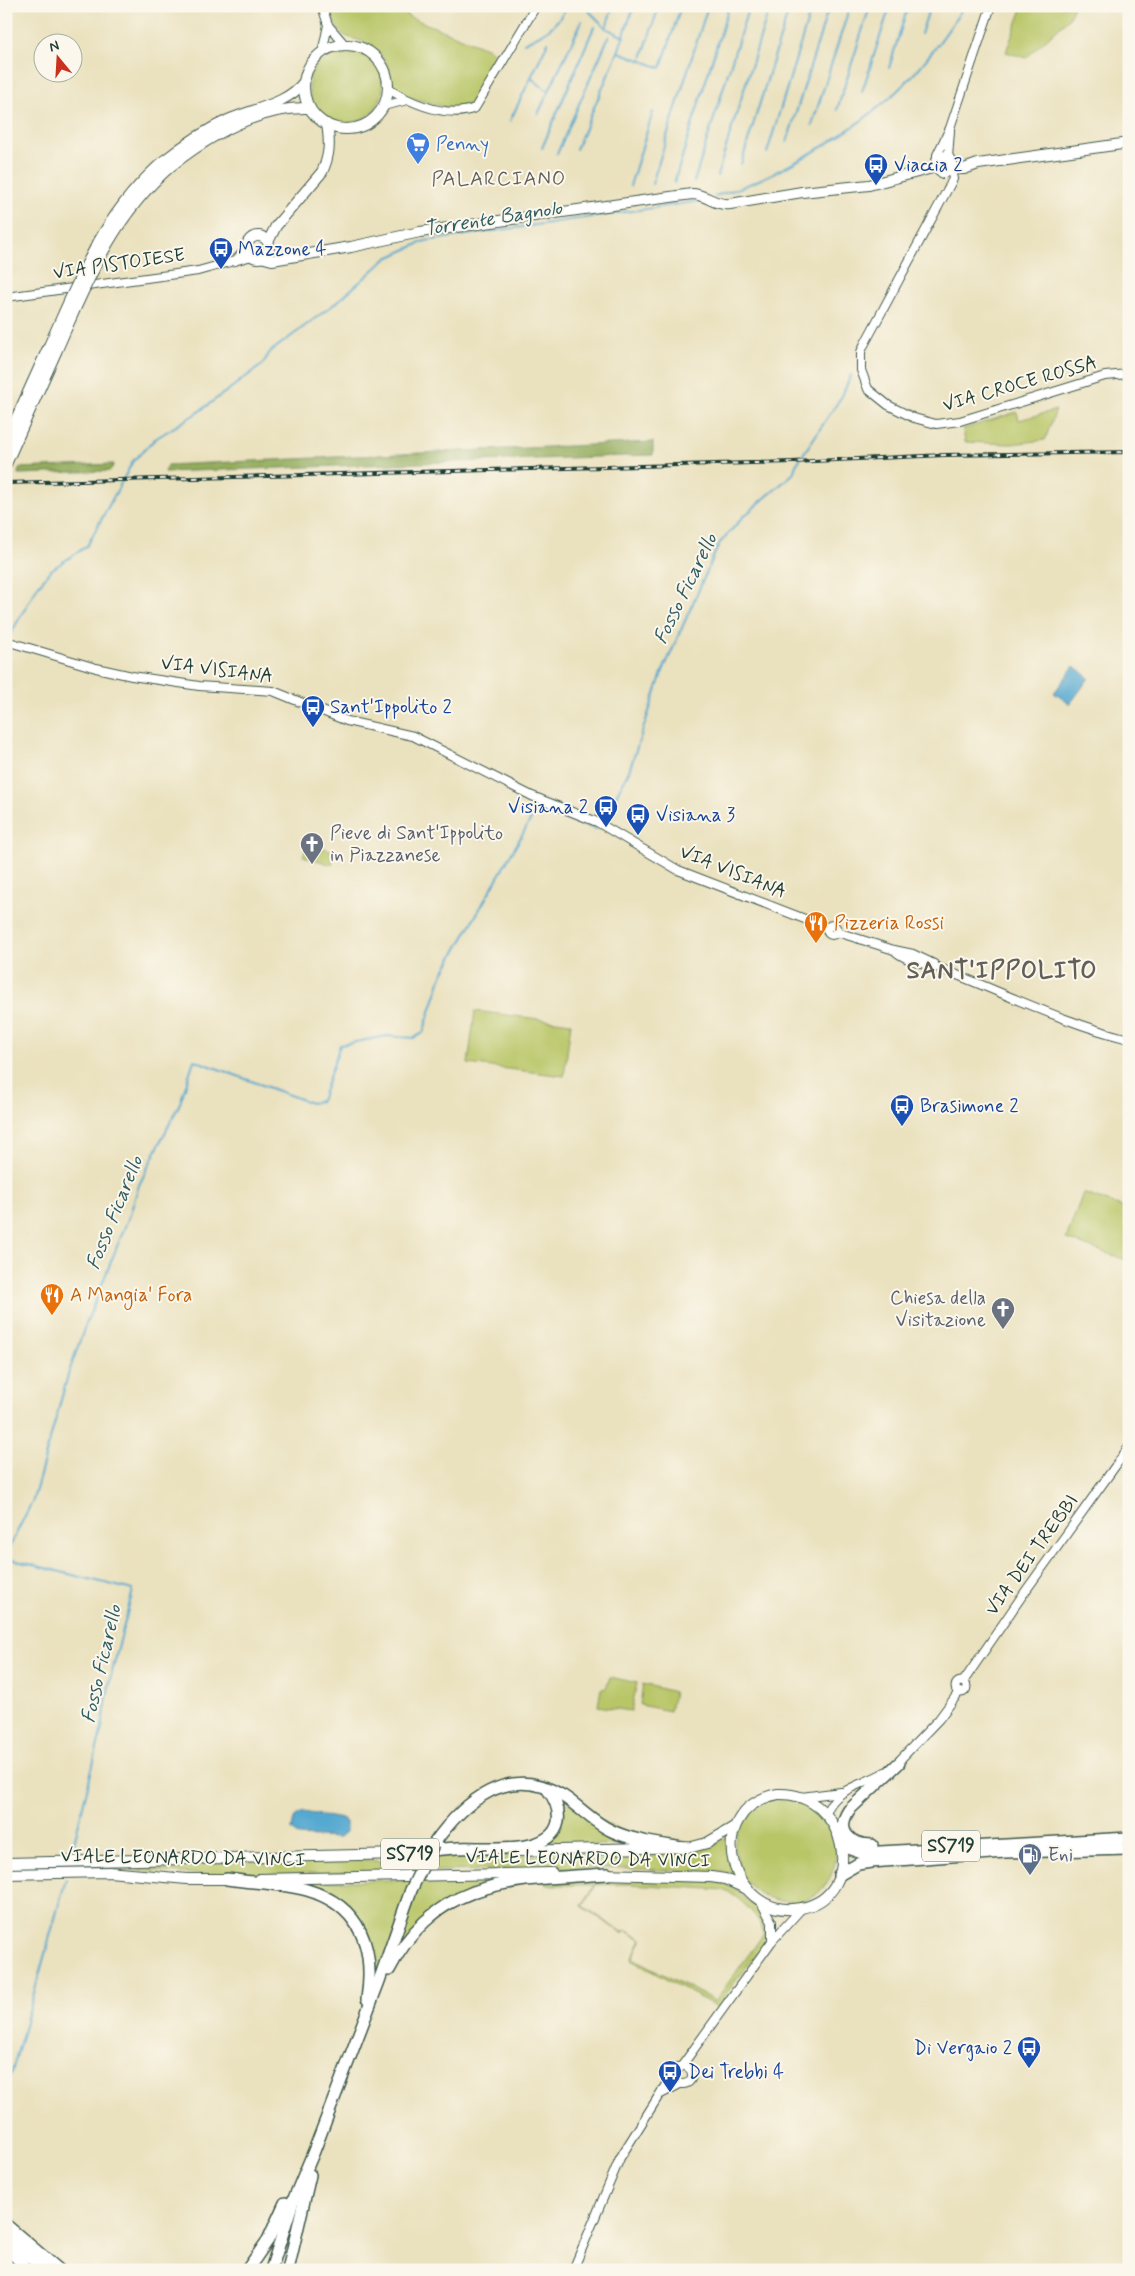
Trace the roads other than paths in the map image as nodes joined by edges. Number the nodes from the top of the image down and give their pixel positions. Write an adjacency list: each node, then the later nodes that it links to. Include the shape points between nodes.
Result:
1 (322, 6): 4 (street)
2 (536, 6): 9 (street, via 475,108 455,113)
3 (991, 6): 17 (street, via 950,128)
4 (328, 25): 5 (street); 6 (street)
5 (346, 46): 6 (main road); 8 (main road, via 358,47 374,56 384,71)
6 (322, 53): 7 (main road, via 310,66)
7 (304, 82): 11 (main road); 16 (main road, via 293,95 221,124 187,143)
8 (388, 89): 9 (street); 10 (main road)
9 (408, 100): 10 (street)
10 (383, 106): 13 (main road, via 372,120)
11 (310, 108): 12 (main road); 16 (main road, via 285,109 242,123)
12 (327, 124): 13 (main road); 15 (main road)
13 (350, 129): 15 (main road)
14 (1129, 143): 17 (main road, VIA PISTOIESE, via 978,164 964,169)
15 (330, 149): 18 (main road, via 322,172)
16 (168, 163): 24 (main road, bridge, via 112,233)
17 (944, 165): 22 (main road, VIA PISTOIESE, via 869,185 730,204 718,204 692,194 420,232); 25 (street, VIA CROCE ROSSA, via 954,177 864,345 860,361 863,379 875,396 914,418 936,424 960,421 1111,375)
18 (276, 226): 19 (main road); 20 (main road)
19 (257, 236): 20 (main road, via 264,237); 21 (main road, via 249,240)
20 (268, 244): 21 (main road, via 266,254); 22 (main road)
21 (253, 254): 22 (main road, VIA PISTOIESE, via 272,260); 23 (street, VIA PISTOIESE, via 198,270)
22 (290, 258)
23 (6, 297)
24 (52, 350): 26 (main road); 27 (main road)
25 (1129, 374)
26 (6, 441)
27 (6, 464)
28 (8, 641): 29 (street, VIA VISIANA, via 132,676 199,686 274,691 347,721 413,736 532,796 597,822 678,870 828,928 835,926 837,932 894,950 899,955 937,967 1042,1011)
29 (1129, 1039)
30 (1129, 1447): 31 (street, VIA DEI TREBBI, via 963,1682 965,1690 958,1692 939,1719)
31 (899, 1763): 33 (street); 38 (highway, via 847,1814 844,1826 849,1839 864,1845 943,1842)
32 (545, 1787): 40 (highway, via 611,1831 646,1842); 42 (highway, via 555,1798 558,1824 539,1843); 52 (highway, bridge, via 522,1782 486,1793 460,1812 433,1845 411,1890)
33 (843, 1792): 34 (street); 35 (street, via 830,1802)
34 (801, 1797): 35 (main road, VIALE LEONARDO DA VINCI / SS719); 36 (main road, VIALE LEONARDO DA VINCI / SS719, via 778,1794 761,1799 743,1812)
35 (826, 1814): 39 (main road, VIALE LEONARDO DA VINCI / SS719)
36 (734, 1827): 40 (main road, VIALE LEONARDO DA VINCI / SS719, via 707,1842); 48 (main road, VIALE LEONARDO DA VINCI / SS719, via 733,1860)
37 (1129, 1838): 38 (highway, SS719)
38 (973, 1845): 39 (highway, SS719, via 862,1852)
39 (842, 1846): 46 (main road, VIALE LEONARDO DA VINCI / SS719)
40 (683, 1848): 42 (main road, VIALE LEONARDO DA VINCI / SS719)
41 (1129, 1849): 46 (highway, VIALE LEONARDO DA VINCI, via 1005,1852 871,1862 858,1864)
42 (396, 1854): 43 (main road, VIALE LEONARDO DA VINCI / SS719)
43 (6, 1863)
44 (6, 1874): 47 (main road, VIALE LEONARDO DA VINCI / SS719, via 109,1872)
45 (608, 1874): 47 (main road, VIALE LEONARDO DA VINCI / SS719, via 490,1873); 48 (main road, VIALE LEONARDO DA VINCI / SS719, via 711,1877 725,1879); 52 (highway, via 519,1880 474,1891 448,1904 419,1928 396,1957)
46 (839, 1875): 50 (main road, VIALE LEONARDO DA VINCI / SS719, via 825,1895)
47 (227, 1879): 52 (highway, via 306,1890 335,1901 347,1912 360,1930 369,1952 370,1978)
48 (747, 1889): 49 (main road, VIALE LEONARDO DA VINCI / SS719)
49 (758, 1898): 50 (main road, VIALE LEONARDO DA VINCI / SS719, via 780,1908); 51 (street, via 772,1922)
50 (802, 1908): 51 (street)
51 (772, 1941): 53 (street)
52 (363, 2023): 59 (highway)
53 (690, 2054): 54 (street); 55 (street)
54 (681, 2067): 55 (street); 56 (street)
55 (691, 2070): 57 (street, via 690,2081)
56 (675, 2073): 57 (street); 58 (street)
57 (680, 2084): 58 (street)
58 (659, 2095): 71 (street, via 620,2158)
59 (314, 2151): 68 (highway, via 268,2240); 69 (highway, via 293,2201); 70 (highway)
60 (6, 2225): 62 (highway)
61 (6, 2237): 65 (highway)
62 (22, 2238): 66 (highway); 67 (highway)
63 (6, 2246): 64 (highway)
64 (27, 2270)
65 (45, 2270)
66 (59, 2270)
67 (67, 2270)
68 (247, 2270)
69 (271, 2270)
70 (288, 2270)
71 (573, 2270)

